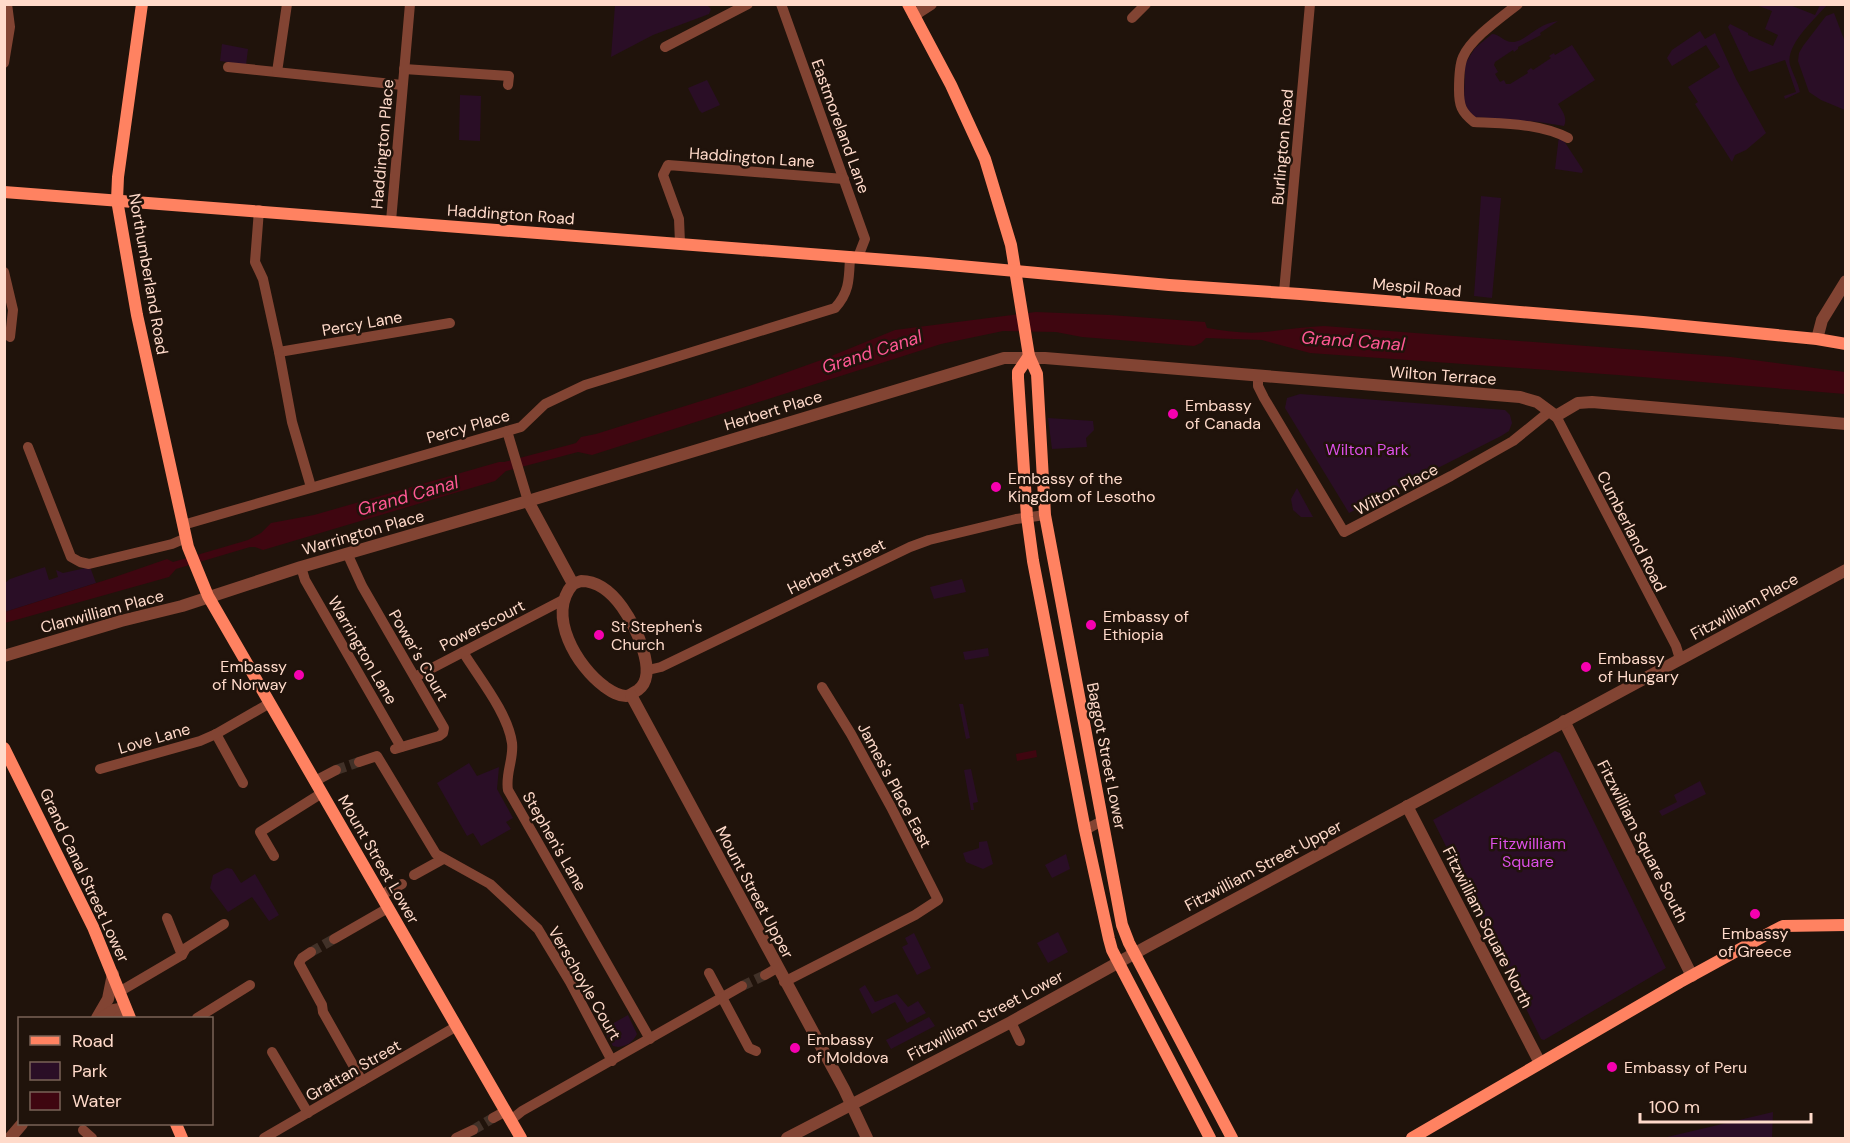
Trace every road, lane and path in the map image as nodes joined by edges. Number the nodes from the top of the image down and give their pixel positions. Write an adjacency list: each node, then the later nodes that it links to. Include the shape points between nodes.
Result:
1 (8, 4): 14 (street, via 10,27)
2 (142, 4): 23 (main road, Northumberland Road)
3 (287, 4): 17 (street)
4 (410, 4): 16 (street, Haddington Place)
5 (748, 4): 13 (street)
6 (781, 4): 21 (street, Eastmoreland Lane)
7 (931, 4): 11 (street)
8 (1146, 4): 12 (street)
9 (1310, 4): 31 (street, Burlington Road)
10 (1518, 4): 20 (street, via 1466,51 1459,78 1459,105 1474,122 1540,128)
11 (911, 10): 28 (main road, Baggot Street Lower, via 985,159)
12 (1132, 18)
13 (665, 47)
14 (4, 63)
15 (228, 68): 17 (street)
16 (404, 69): 18 (street, Haddington Place); 19 (street, Haddington Place, via 509,76)
17 (277, 72): 18 (street)
18 (402, 85): 25 (street, Haddington Place)
19 (508, 85)
20 (1568, 138)
21 (844, 179): 26 (street, Haddington Lane, via 668,165 663,175 679,219); 27 (street, Eastmoreland Lane, via 865,239)
22 (4, 192): 23 (main road, Haddington Road)
23 (117, 200): 24 (main road, Haddington Road); 47 (main road, Northumberland Road, via 137,315)
24 (259, 210): 25 (main road, Haddington Road); 36 (street, via 255,262)
25 (391, 221): 26 (main road, Haddington Road)
26 (680, 243): 27 (main road, Haddington Road)
27 (854, 257): 28 (main road, Haddington Road); 41 (street, Percy Place, via 844,298 835,308 585,385 545,404 521,427)
28 (1015, 270): 31 (main road, Mespil Road); 37 (main road, Baggot Street Lower)
29 (4, 272): 33 (street, via 13,310)
30 (1845, 281): 34 (street, via 1822,320)
31 (1284, 292): 34 (main road, Mespil Road)
32 (450, 322): 36 (street, Percy Lane)
33 (9, 330)
34 (1817, 339): 35 (main road, Mespil Road)
35 (1845, 344)
36 (279, 352): 43 (street, via 292,422)
37 (1029, 356): 38 (street, Wilton Terrace); 44 (street, Herbert Place, via 1004,358); 45 (main road, Baggot Street Lower, via 1037,374); 46 (main road, Baggot Street Lower, via 1018,372)
38 (1258, 377): 39 (street, Wilton Terrace, via 1520,397 1537,402); 39 (street, Wilton Place, via 1264,398 1344,532 1451,477)
39 (1553, 414): 40 (street, via 1586,402); 58 (street, Cumberland Road)
40 (1845, 423)
41 (507, 431): 43 (street, Percy Place); 44 (street)
42 (28, 447): 48 (street, via 71,557 89,564)
43 (311, 487): 47 (street, Percy Place)
44 (528, 501): 49 (street, Warrington Place); 53 (street)
45 (1045, 515): 46 (street, Herbert Street); 61 (main road, Baggot Street Lower)
46 (1028, 517): 59 (street, Herbert Street, via 910,547); 63 (main road, Baggot Street Lower)
47 (183, 525): 48 (main road, Northumberland Road)
48 (187, 542): 52 (main road, Northumberland Road)
49 (347, 554): 50 (street, Warrington Place); 60 (street, Power's Court)
50 (301, 567): 54 (street, Warrington Place); 69 (street, Warrington Lane)
51 (1845, 570): 58 (street, Fitzwilliam Place)
52 (199, 574): 54 (main road, Mount Street Lower)
53 (573, 584): 55 (street); 59 (street, via 590,581 615,597 639,638)
54 (208, 596): 57 (street, Clanwilliam Place); 65 (main road, Mount Street Lower)
55 (563, 600): 56 (street, Powerscourt); 64 (street, via 564,626 582,665 613,692)
56 (462, 652): 60 (street, Powerscourt); 109 (street, Stephen's Lane, via 509,728 513,747 508,790)
57 (4, 656)
58 (1680, 659): 66 (street, Fitzwilliam Place)
59 (648, 670): 64 (street, via 642,687)
60 (416, 677): 69 (street, Power's Court, via 444,728 443,733)
61 (1077, 686): 63 (main road); 77 (main road, Baggot Street Lower)
62 (822, 687): 98 (street, James's Place East, via 852,734 938,900)
63 (1058, 691): 78 (main road, Baggot Street Lower)
64 (631, 695): 93 (street, Mount Street Upper)
65 (270, 704): 67 (street, Love Lane); 73 (main road, Mount Street Lower)
66 (1564, 721): 76 (street, Fitzwilliam Place); 97 (street, Fitzwilliam Square South)
67 (216, 734): 71 (street, Love Lane); 74 (street, Love Lane)
68 (4, 748): 95 (main road, Grand Canal Street Lower)
69 (398, 748)
70 (359, 762): 80 (street, via 377,756)
71 (100, 769)
72 (336, 770): 73 (street)
73 (315, 781): 75 (main road, Mount Street Lower)
74 (243, 783)
75 (322, 793): 79 (street, via 260,831); 83 (main road, Mount Street Lower)
76 (1407, 806): 90 (street, Fitzwilliam Street Upper); 114 (street, Fitzwilliam Square North)
77 (1102, 821): 78 (street); 90 (main road, Baggot Street Lower, via 1122,925)
78 (1085, 830): 92 (main road, Baggot Street Lower, via 1109,939)
79 (274, 856)
80 (441, 858): 81 (street); 113 (street, Verschoyle Court, via 490,884 537,929)
81 (414, 875)
82 (402, 884): 83 (street)
83 (381, 895): 84 (main road, Mount Street Lower)
84 (388, 908): 88 (street); 108 (main road, Mount Street Lower)
85 (167, 918): 91 (street)
86 (224, 924): 91 (street, via 186,948)
87 (1845, 925): 97 (main road, via 1783,926)
88 (334, 939)
89 (311, 952): 115 (street, via 299,963)
90 (1134, 953): 92 (street, Fitzwilliam Street Lower); 131 (main road, Baggot Street Lower)
91 (182, 955): 101 (street)
92 (1118, 962): 107 (street, Fitzwilliam Street Lower); 130 (main road, Baggot Street Lower)
93 (777, 969): 96 (street); 98 (street, Mount Street Upper)
94 (709, 973): 102 (street)
95 (113, 974): 101 (main road, Grand Canal Street Lower); 104 (street)
96 (765, 975)
97 (1692, 976): 114 (main road)
98 (784, 982): 116 (street, Mount Street Upper)
99 (250, 985): 106 (street)
100 (742, 986): 102 (street)
101 (119, 992): 103 (main road, Grand Canal Street Lower)
102 (722, 998): 109 (street); 111 (street, via 749,1048)
103 (125, 1015): 105 (street, via 114,1010)
104 (100, 1017)
105 (102, 1017)
106 (199, 1017)
107 (1011, 1022): 110 (street); 116 (street, Fitzwilliam Street Lower)
108 (457, 1026): 115 (street, Grattan Street); 118 (main road, Mount Street Lower)
109 (650, 1039): 113 (street)
110 (1020, 1041)
111 (756, 1051)
112 (272, 1052): 117 (street)
113 (612, 1061): 118 (street)
114 (1540, 1063): 132 (main road)
115 (362, 1082): 117 (street, Grattan Street)
116 (851, 1105): 128 (street, Fitzwilliam Street Lower); 129 (street, Mount Street Upper)
117 (308, 1113): 125 (street, Grattan Street)
118 (508, 1115): 119 (street); 127 (main road, Mount Street Lower)
119 (493, 1118)
120 (21, 1125): 123 (street)
121 (83, 1130): 124 (street)
122 (473, 1130): 126 (street)
123 (10, 1138)
124 (93, 1138)
125 (264, 1138)
126 (456, 1138)
127 (521, 1138)
128 (787, 1138)
129 (867, 1138)
130 (1210, 1138)
131 (1232, 1138)
132 (1412, 1138)

